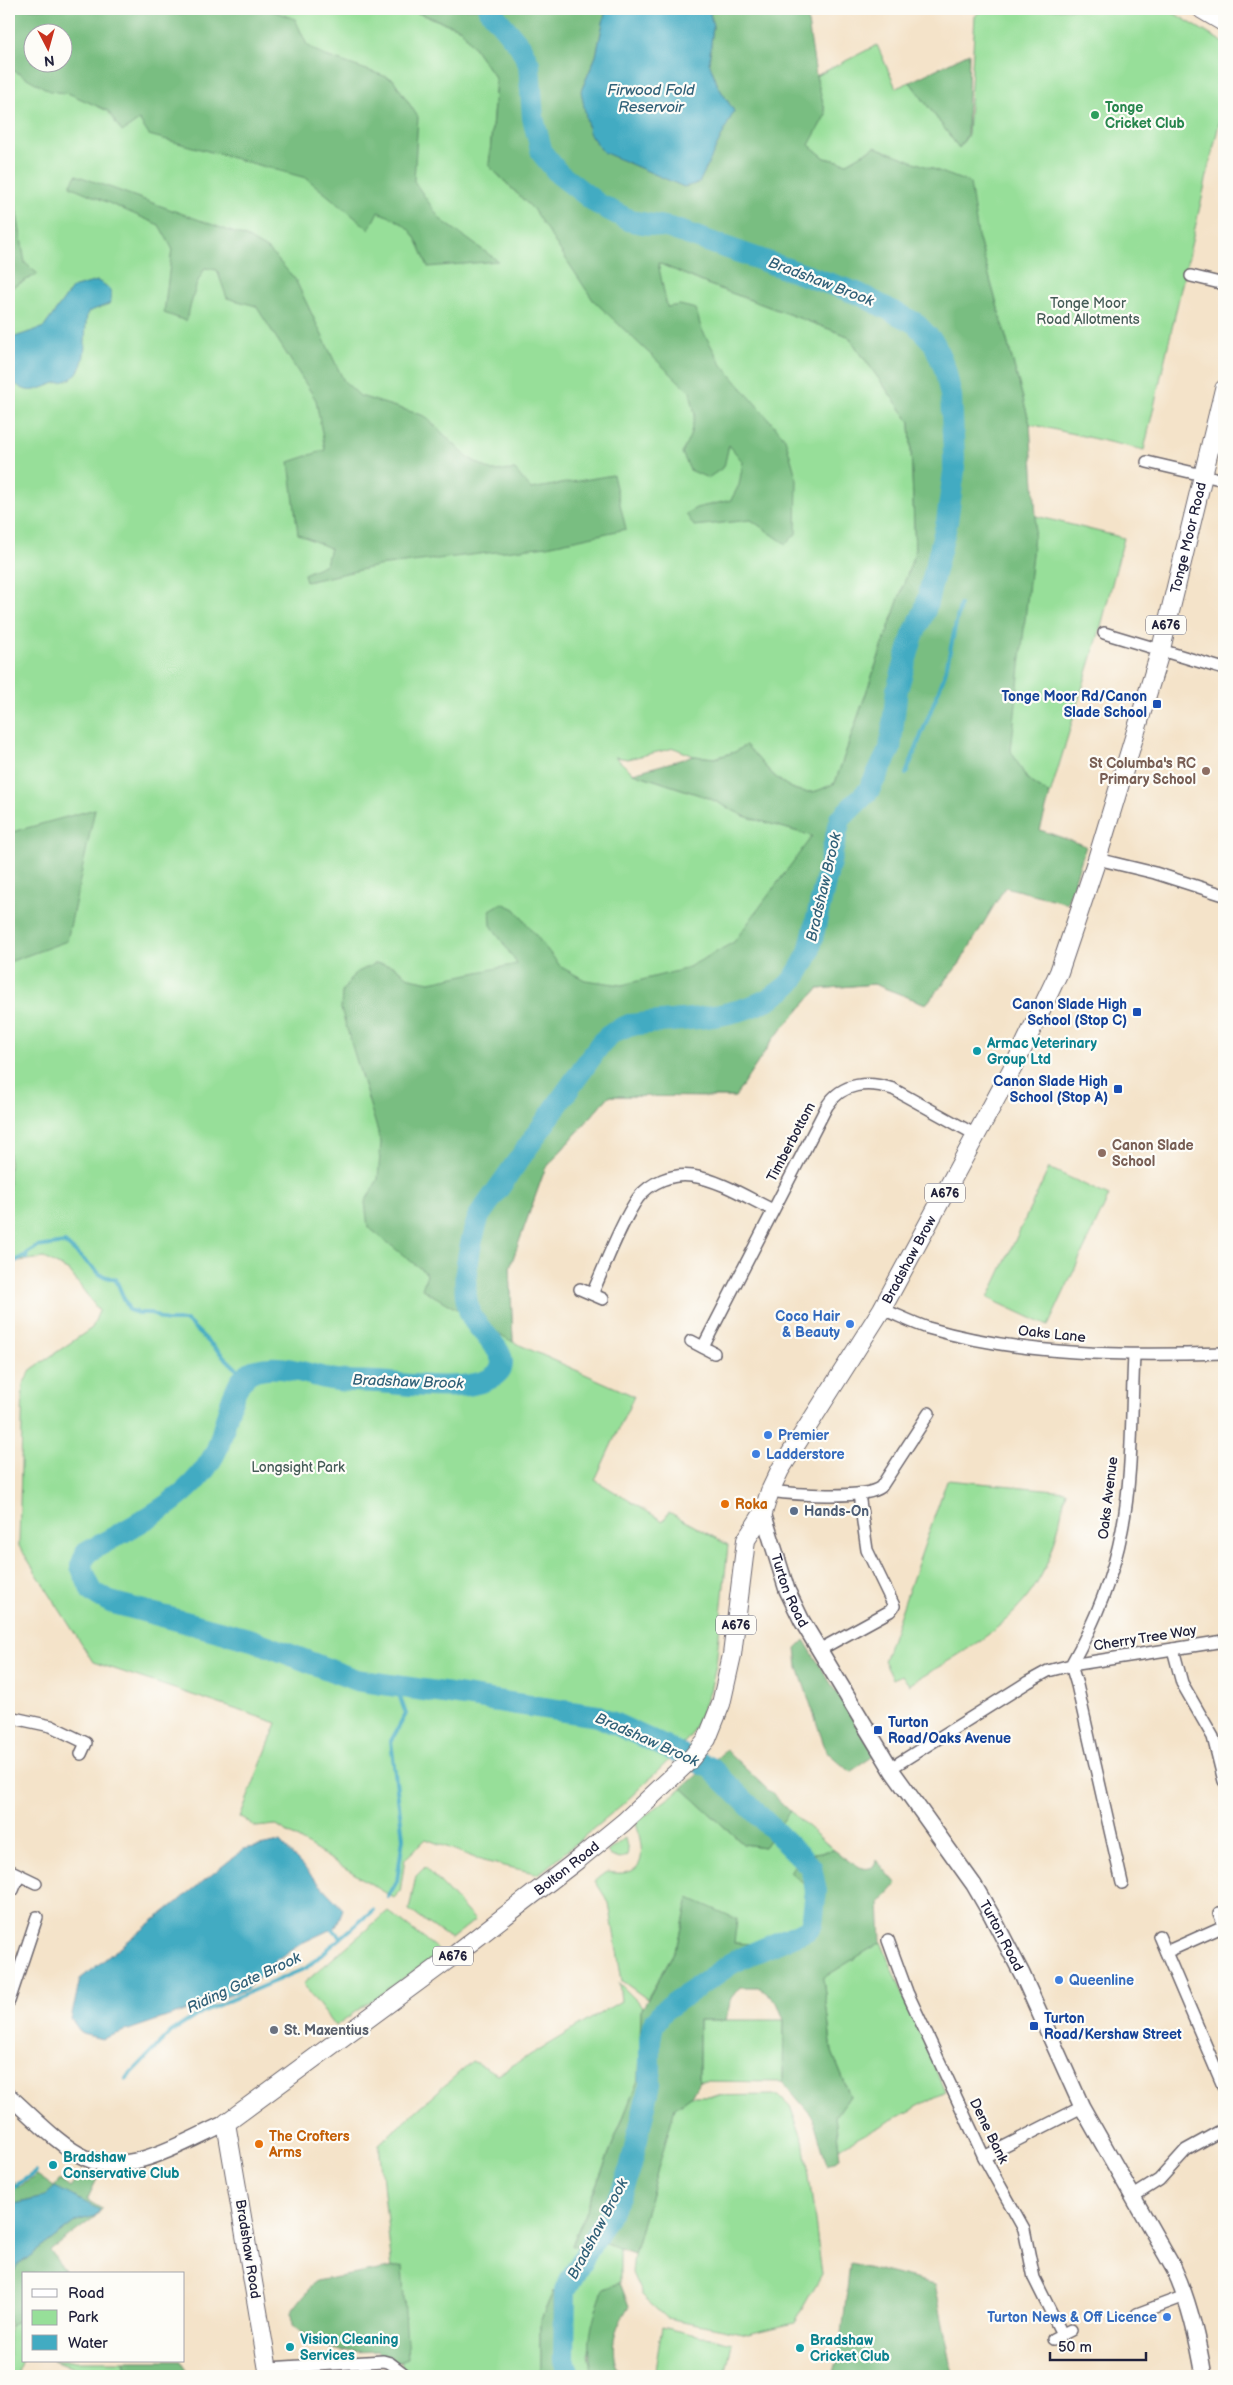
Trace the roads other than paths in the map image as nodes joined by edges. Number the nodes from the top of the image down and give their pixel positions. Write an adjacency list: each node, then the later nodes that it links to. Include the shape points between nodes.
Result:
1 (1191, 276): 2 (street)
2 (1224, 284)
3 (1224, 389): 5 (main road, Tonge Moor Road / A676)
4 (1146, 462): 5 (street)
5 (1204, 475): 6 (street); 8 (main road, Tonge Moor Road / A676)
6 (1224, 480)
7 (1104, 633): 8 (street)
8 (1161, 649): 9 (street); 10 (main road, Tonge Moor Road / A676)
9 (1224, 670)
10 (1097, 858): 11 (street); 12 (main road, Bradshaw Brow / A676, via 1048,997)
11 (1224, 895)
12 (976, 1135): 13 (street, Timberbottom, via 893,1089 871,1083 848,1088 839,1092 827,1106); 17 (main road, Bradshaw Brow / A676)
13 (773, 1210): 15 (street, via 703,1178 678,1176 656,1183 639,1198); 19 (street, Timberbottom)
14 (580, 1289): 15 (street)
15 (592, 1294): 16 (street)
16 (603, 1299)
17 (882, 1309): 22 (street, Oaks Lane, via 926,1327 969,1338 1052,1350); 24 (main road, Bradshaw Brow / A676)
18 (692, 1341): 19 (street)
19 (703, 1347): 20 (street)
20 (714, 1353)
21 (1224, 1353): 22 (street, Oaks Lane)
22 (1134, 1356): 30 (street, Oaks Avenue, via 1122,1529 1100,1602)
23 (929, 1413): 25 (street, via 881,1487)
24 (770, 1491): 25 (street); 26 (main road, Bradshaw Brow / A676)
25 (859, 1494): 28 (street, via 867,1550 894,1606)
26 (764, 1513): 28 (main road, Turton Road, via 787,1590); 49 (main road, Bolton Road / A676, via 746,1540 732,1655 721,1704 707,1739 671,1779 580,1858)
27 (1224, 1641): 29 (street, Cherry Tree Way)
28 (819, 1650): 33 (main road, Turton Road)
29 (1173, 1650): 30 (street, Cherry Tree Way); 34 (street, via 1182,1683 1213,1737)
30 (1071, 1665): 33 (street, via 1048,1671 1028,1682); 37 (street)
31 (9, 1717): 32 (street, via 38,1721 69,1734 86,1744)
32 (81, 1754)
33 (891, 1768): 48 (main road, Turton Road, via 974,1885 992,1916)
34 (1224, 1780)
35 (14, 1873): 36 (street); 38 (street)
36 (36, 1883)
37 (1122, 1883)
38 (13, 1890)
39 (1219, 1913): 41 (street)
40 (37, 1917): 45 (street)
41 (1224, 1926): 44 (street)
42 (1159, 1936): 44 (street)
43 (888, 1940): 51 (street, Dene Bank, via 907,1992)
44 (1166, 1952): 46 (street)
45 (9, 2001)
46 (1224, 2088)
47 (9, 2096): 49 (main road, via 76,2153 106,2164 137,2161)
48 (1082, 2107): 51 (street); 52 (main road, Turton Road)
49 (226, 2123): 56 (main road, Bradshaw Road)
50 (1224, 2129): 52 (street, via 1186,2150 1159,2180)
51 (984, 2157): 55 (street, Dene Bank, via 1024,2229 1034,2278)
52 (1132, 2197): 53 (main road, Turton Road, via 1174,2269)
53 (1185, 2296): 54 (street); 58 (main road, Turton Road)
54 (1137, 2314)
55 (1062, 2334)
56 (269, 2372): 57 (street, via 383,2361)
57 (407, 2376)
58 (1204, 2376)

